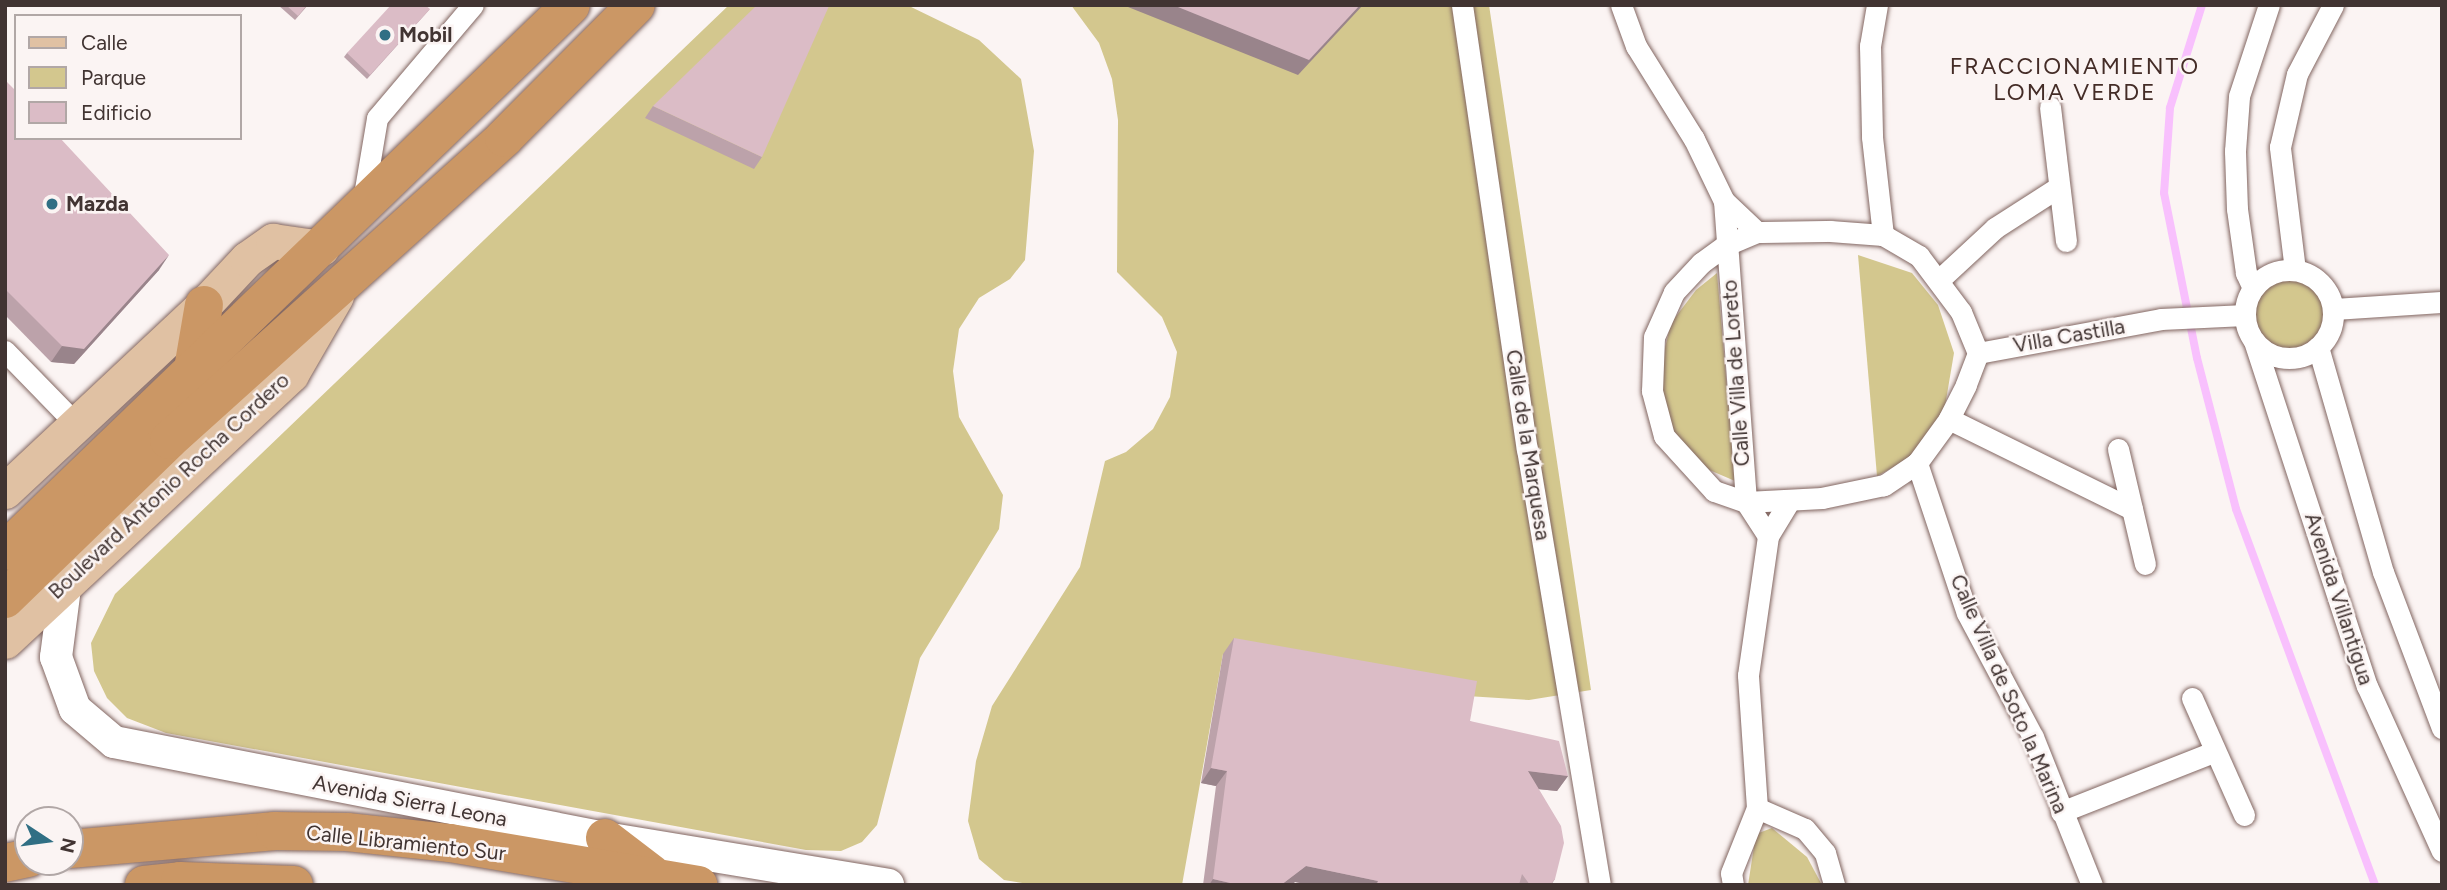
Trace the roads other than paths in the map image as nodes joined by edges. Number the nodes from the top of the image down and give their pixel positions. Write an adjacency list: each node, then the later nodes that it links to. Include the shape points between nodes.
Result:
1 (473, 5): 12 (street, via 377,118)
2 (571, 5): 12 (highway)
3 (636, 5): 20 (highway, via 504,138)
4 (1462, 5): 56 (street, Calle de la Marquesa, via 1527,449)
5 (1621, 5): 11 (street, via 1636,46 1694,139)
6 (1877, 5): 14 (street, via 1870,46 1871,137)
7 (2269, 5): 21 (street, via 2239,96 2235,151 2237,209 2246,273)
8 (2333, 5): 18 (street, via 2297,75 2280,147)
9 (2050, 107): 10 (street)
10 (2057, 188): 15 (street); 19 (street, via 1995,228)
11 (1724, 201): 13 (street); 16 (street, Calle Villa de Loreto)
12 (362, 208): 17 (highway)
13 (1757, 232): 14 (street); 16 (street)
14 (1883, 235): 19 (street, via 1919,256)
15 (2066, 241)
16 (1726, 245): 38 (street, Calle Villa de Loreto); 38 (street, via 1674,292 1654,337 1652,391 1664,436 1685,461 1714,491)
17 (321, 248): 23 (main road, via 273,242 247,259); 30 (highway)
18 (2295, 270): 21 (street, via 2272,273); 24 (street, via 2313,276 2327,290)
19 (1940, 279): 29 (street, via 1961,312)
20 (342, 286): 33 (highway); 43 (main road, Boulevard Antonio Rocha Cordero, via 291,373)
21 (2253, 288): 25 (street)
22 (2442, 302): 24 (street)
23 (204, 305): 30 (highway); 32 (main road)
24 (2333, 309): 27 (street, via 2332,323)
25 (2245, 315): 26 (street); 29 (street, Villa Castilla, via 2161,319)
26 (2254, 341): 27 (street, via 2278,356 2292,358); 54 (street, Avenida Villantigua, via 2367,686)
27 (2318, 347): 47 (street, via 2382,572)
28 (5, 351): 32 (street)
29 (1978, 353): 31 (street)
30 (192, 375): 33 (highway)
31 (1949, 419): 35 (street); 39 (street)
32 (76, 424): 36 (main road)
33 (159, 427): 41 (highway); 44 (highway)
34 (2118, 449): 39 (street)
35 (1917, 463): 37 (street, via 1884,485); 50 (street, Calle Villa de Soto la Marina, via 1967,613 2033,737)
36 (5, 491)
37 (1790, 500): 38 (street); 40 (street)
38 (1746, 502): 40 (street)
39 (2132, 509): 42 (street)
40 (1768, 536): 49 (street, via 1748,675)
41 (5, 551)
42 (2145, 564)
43 (66, 580): 45 (main road, Boulevard Antonio Rocha Cordero); 52 (street, Avenida Sierra Leona, via 56,657 75,709 114,743)
44 (5, 599)
45 (5, 641)
46 (2192, 698): 48 (street)
47 (2442, 728)
48 (2213, 752): 50 (street); 51 (street)
49 (1757, 808): 61 (street, via 1731,873); 62 (street, via 1805,829 1825,853)
50 (2061, 812): 63 (street, Calle Villa de Soto la Marina)
51 (2244, 815)
52 (605, 838): 55 (highway); 60 (street, Avenida Sierra Leona)
53 (84, 848): 55 (highway, Calle Libramiento Sur, via 275,831 346,832 450,843)
54 (2442, 851)
55 (657, 877): 59 (highway, Calle Libramiento Sur)
56 (1600, 884)
57 (144, 885): 58 (highway, via 180,881)
58 (294, 885)
59 (698, 885)
60 (888, 885)
61 (1733, 885)
62 (1834, 885)
63 (2092, 885)

